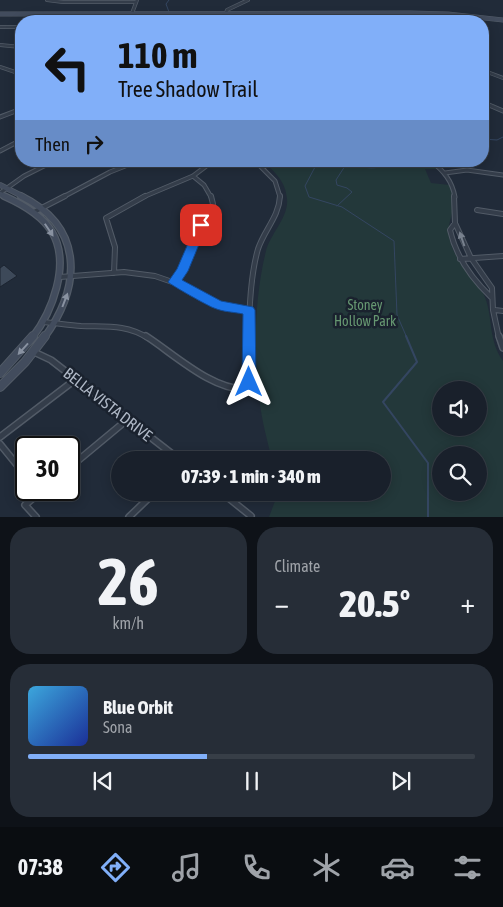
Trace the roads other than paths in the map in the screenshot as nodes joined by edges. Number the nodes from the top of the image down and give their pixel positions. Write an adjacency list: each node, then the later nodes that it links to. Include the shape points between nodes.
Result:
1 (46, 0): 3 (street)
2 (248, 0): 7 (street, via 228,9)
3 (91, 1): 4 (street)
4 (136, 1): 6 (street)
5 (0, 15): 6 (main road)
6 (132, 15): 7 (main road)
7 (225, 15)
8 (293, 15): 9 (main road)
9 (452, 15)
10 (489, 19): 12 (main road)
11 (489, 20): 12 (main road)
12 (503, 21)
13 (0, 27): 14 (street)
14 (15, 27)
15 (0, 45): 16 (street)
16 (15, 46)
17 (0, 67): 18 (street)
18 (15, 72)
19 (489, 72): 20 (street)
20 (503, 78)
21 (489, 105): 23 (street)
22 (15, 111): 24 (street)
23 (503, 111)
24 (1, 116)
25 (15, 143): 26 (street)
26 (0, 151)
27 (43, 167): 36 (street)
28 (123, 167): 38 (street)
29 (205, 167): 34 (street)
30 (262, 167): 51 (street, via 275,181 280,199 276,216 258,249)
31 (438, 167): 32 (street)
32 (445, 173): 33 (street, via 467,170); 42 (street, via 454,189)
33 (503, 175)
34 (194, 176): 46 (street, via 135,201 106,218 115,247); 49 (street, via 210,192 212,208)
35 (0, 185): 36 (main road)
36 (6, 188): 37 (street); 38 (main road, via 28,196)
37 (0, 193): 40 (main road)
38 (43, 207): 40 (street); 47 (main road, via 56,219 68,242)
39 (477, 210): 41 (street)
40 (34, 212): 48 (main road, one-way to 48, via 51,230 57,243)
41 (503, 214)
42 (455, 223): 44 (street, one-way to 42); 45 (street, via 450,230)
43 (503, 256): 44 (street)
44 (471, 258): 45 (street); 50 (street, via 492,288)
45 (460, 259): 50 (street)
46 (114, 273): 47 (street); 49 (street, via 150,275)
47 (72, 276): 48 (street); 55 (main road, one-way to 47, via 66,301)
48 (60, 278): 54 (main road, via 54,302)
49 (174, 282): 51 (street, via 218,305)
50 (491, 296): 52 (street)
51 (249, 310): 55 (street, via 249,382 246,389 240,391 222,386 131,328)
52 (494, 310): 53 (street); 56 (street)
53 (503, 311)
54 (42, 322): 55 (street); 58 (main road, one-way to 58, via 26,347)
55 (54, 323): 57 (main road)
56 (503, 348)
57 (34, 352): 59 (street, BELLA VISTA DRIVE); 60 (main road)
58 (0, 373)
59 (76, 379): 61 (street, BELLA VISTA DRIVE); 62 (street)
60 (0, 387)
61 (128, 419): 64 (street, BELLA VISTA DRIVE); 65 (street)
62 (0, 437)
63 (0, 444): 66 (street)
64 (169, 451)
65 (80, 459)
66 (15, 462)
67 (28, 501): 71 (street, via 25,504)
68 (146, 501): 72 (street)
69 (232, 501): 70 (street)
70 (251, 516)
71 (36, 517)
72 (129, 517)

